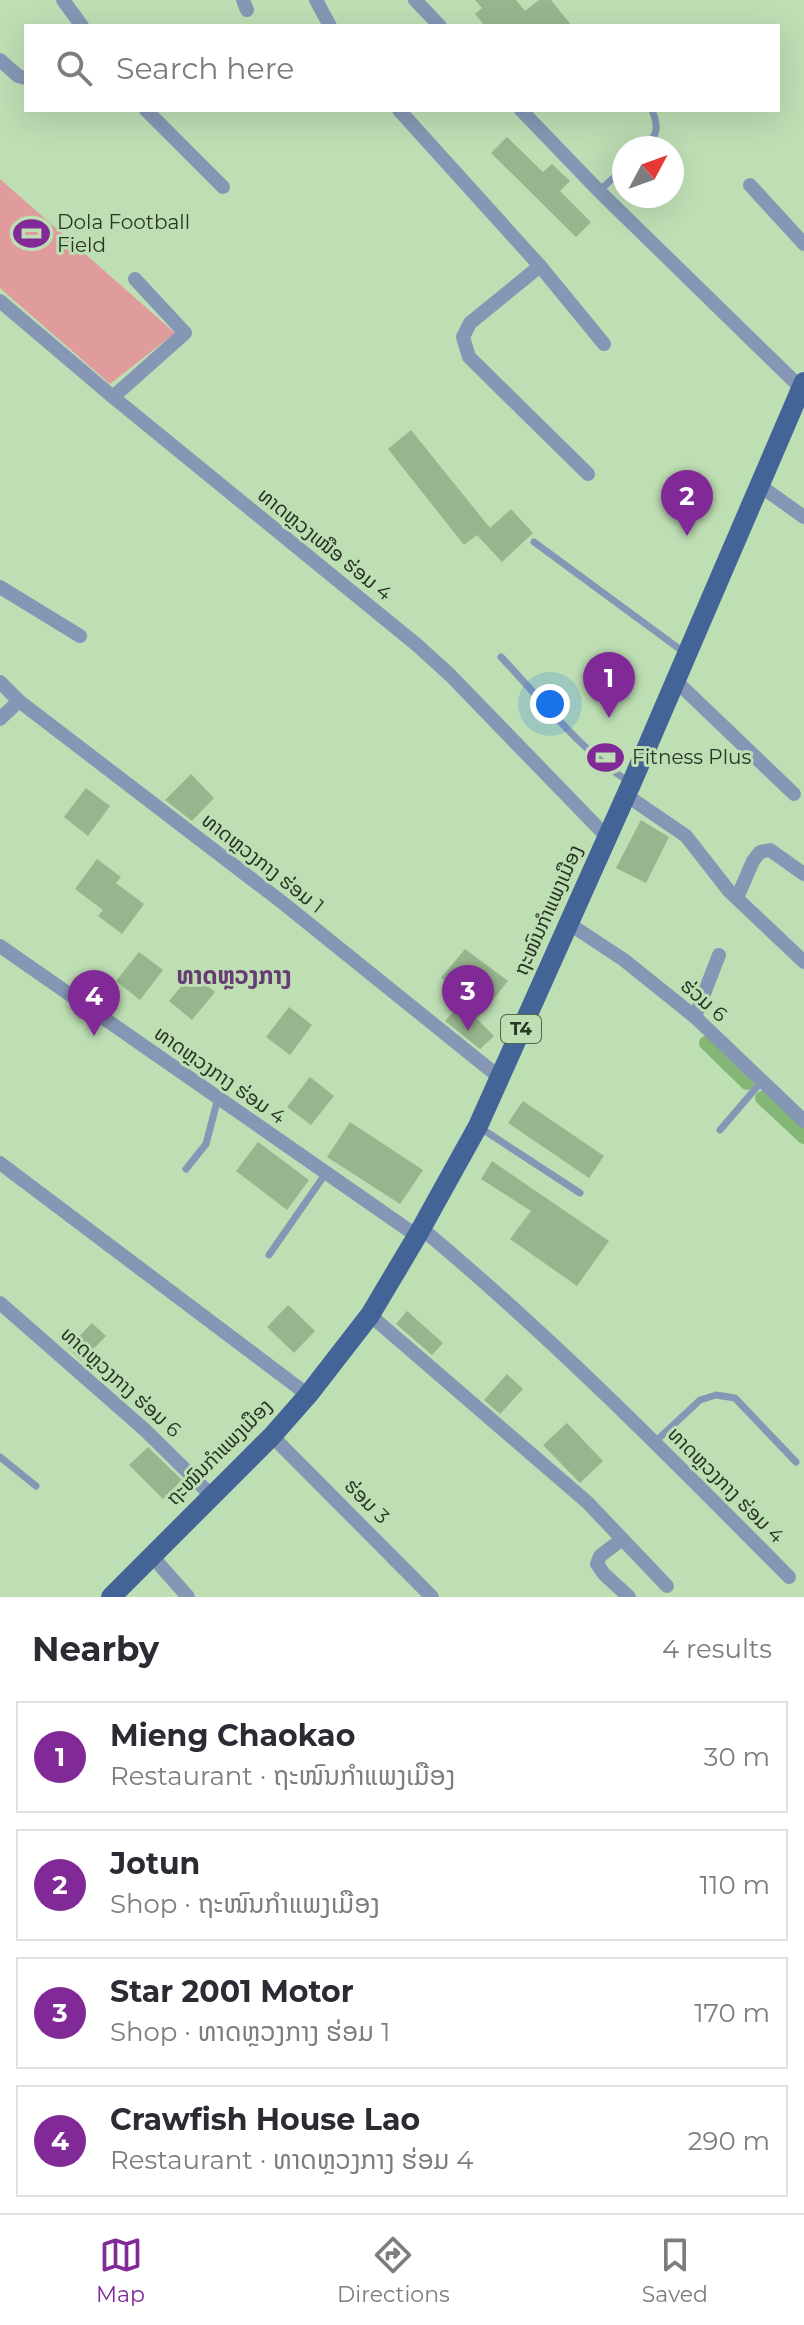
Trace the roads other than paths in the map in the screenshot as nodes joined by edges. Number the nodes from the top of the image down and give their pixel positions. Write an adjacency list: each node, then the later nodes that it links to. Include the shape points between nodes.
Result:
1 (63, 0): 4 (street)
2 (316, 0): 5 (street)
3 (415, 0): 6 (street)
4 (81, 24)
5 (329, 24)
6 (438, 24)
7 (0, 60): 8 (street)
8 (24, 78)
9 (148, 112): 16 (street)
10 (401, 112): 19 (street)
11 (523, 112): 17 (street)
12 (653, 112): 13 (lane, via 658,124)
13 (653, 136)
14 (612, 179): 17 (lane)
15 (750, 185): 18 (street)
16 (223, 187)
17 (599, 191): 23 (street)
18 (804, 244)
19 (540, 266): 22 (street); 25 (street, via 470,323 463,337 469,357)
20 (135, 279): 24 (street, via 185,333)
21 (0, 301): 24 (street, ທາດຫຼວງເໜືອ ຮ່ອມ 4)
22 (604, 344)
23 (802, 385): 26 (main road, ຖະໜົນກຳແພງເມືອງ / T4)
24 (113, 397): 39 (street, ທາດຫຼວງເໜືອ ຮ່ອມ 4, via 417,645)
25 (588, 474)
26 (759, 485): 27 (street); 31 (main road, ຖະໜົນກຳແພງເມືອງ / T4)
27 (804, 517)
28 (534, 542): 31 (lane)
29 (0, 587): 30 (street)
30 (80, 636)
31 (687, 654): 33 (main road, ຖະໜົນກຳແພງເມືອງ / T4)
32 (501, 657): 37 (lane)
33 (676, 681): 37 (main road, ຖະໜົນກຳແພງເມືອງ / T4); 38 (street)
34 (0, 682): 35 (street, ທາດຫຼວງກາງ ຮ່ອມ 1)
35 (19, 701): 36 (street); 47 (street, ທາດຫຼວງກາງ ຮ່ອມ 1)
36 (0, 719)
37 (629, 789): 39 (main road, ຖະໜົນກຳແພງເມືອງ / T4); 41 (street, via 686,836)
38 (794, 794)
39 (607, 837): 42 (main road, ຖະໜົນກຳແພງເມືອງ / T4)
40 (804, 874): 41 (street, via 770,850 760,852)
41 (737, 898): 45 (street)
42 (568, 923): 46 (street, ຮ່ວມ 6); 47 (main road, ຖະໜົນກຳແພງເມືອງ / T4)
43 (0, 946): 49 (street, ທາດຫຼວງກາງ ຮ່ອມ 4)
44 (719, 955): 46 (street)
45 (804, 962)
46 (695, 1017): 48 (street, ຮ່ວມ 6)
47 (499, 1077): 51 (main road, ຖະໜົນກຳແພງເມືອງ / T4)
48 (762, 1081): 50 (street, ຮ່ວມ 6); 52 (lane)
49 (218, 1098): 54 (lane, via 206,1144); 55 (street, ທາດຫຼວງກາງ ຮ່ອມ 4)
50 (804, 1121)
51 (478, 1126): 56 (lane); 57 (main road, ຖະໜົນກຳແພງເມືອງ / T4)
52 (720, 1130)
53 (0, 1163): 61 (street)
54 (186, 1169)
55 (326, 1173): 57 (street, ທາດຫຼວງກາງ ຮ່ອມ 4); 58 (lane)
56 (580, 1193)
57 (419, 1232): 60 (main road, ຖະໜົນກຳແພງເມືອງ / T4); 63 (street, ທາດຫຼວງກາງ ຮ່ອມ 4, via 519,1313)
58 (269, 1255)
59 (0, 1303): 67 (street, ທາດຫຼວງກາງ ຮ່ອມ 6)
60 (370, 1315): 61 (main road, ຖະໜົນກຳແພງເມືອງ / T4); 68 (street, via 587,1502)
61 (308, 1395): 62 (main road, ຖະໜົນກຳແພງເມືອງ / T4)
62 (272, 1436): 67 (main road, ຖະໜົນກຳແພງເມືອງ / T4); 74 (street, ຮ່ອມ 3)
63 (655, 1442): 65 (lane, via 700,1400 716,1395 735,1398); 70 (street, ທາດຫຼວງກາງ ຮ່ອມ 4)
64 (0, 1457): 66 (lane)
65 (796, 1462)
66 (36, 1486)
67 (211, 1495): 69 (main road, ຖະໜົນກຳແພງເມືອງ / T4)
68 (621, 1540): 71 (street); 75 (street, via 597,1564)
69 (151, 1555): 72 (main road, ຖະໜົນກຳແພງເມືອງ / T4); 73 (street)
70 (789, 1577)
71 (667, 1586)
72 (111, 1597)
73 (188, 1597)
74 (432, 1597)
75 (629, 1597)

